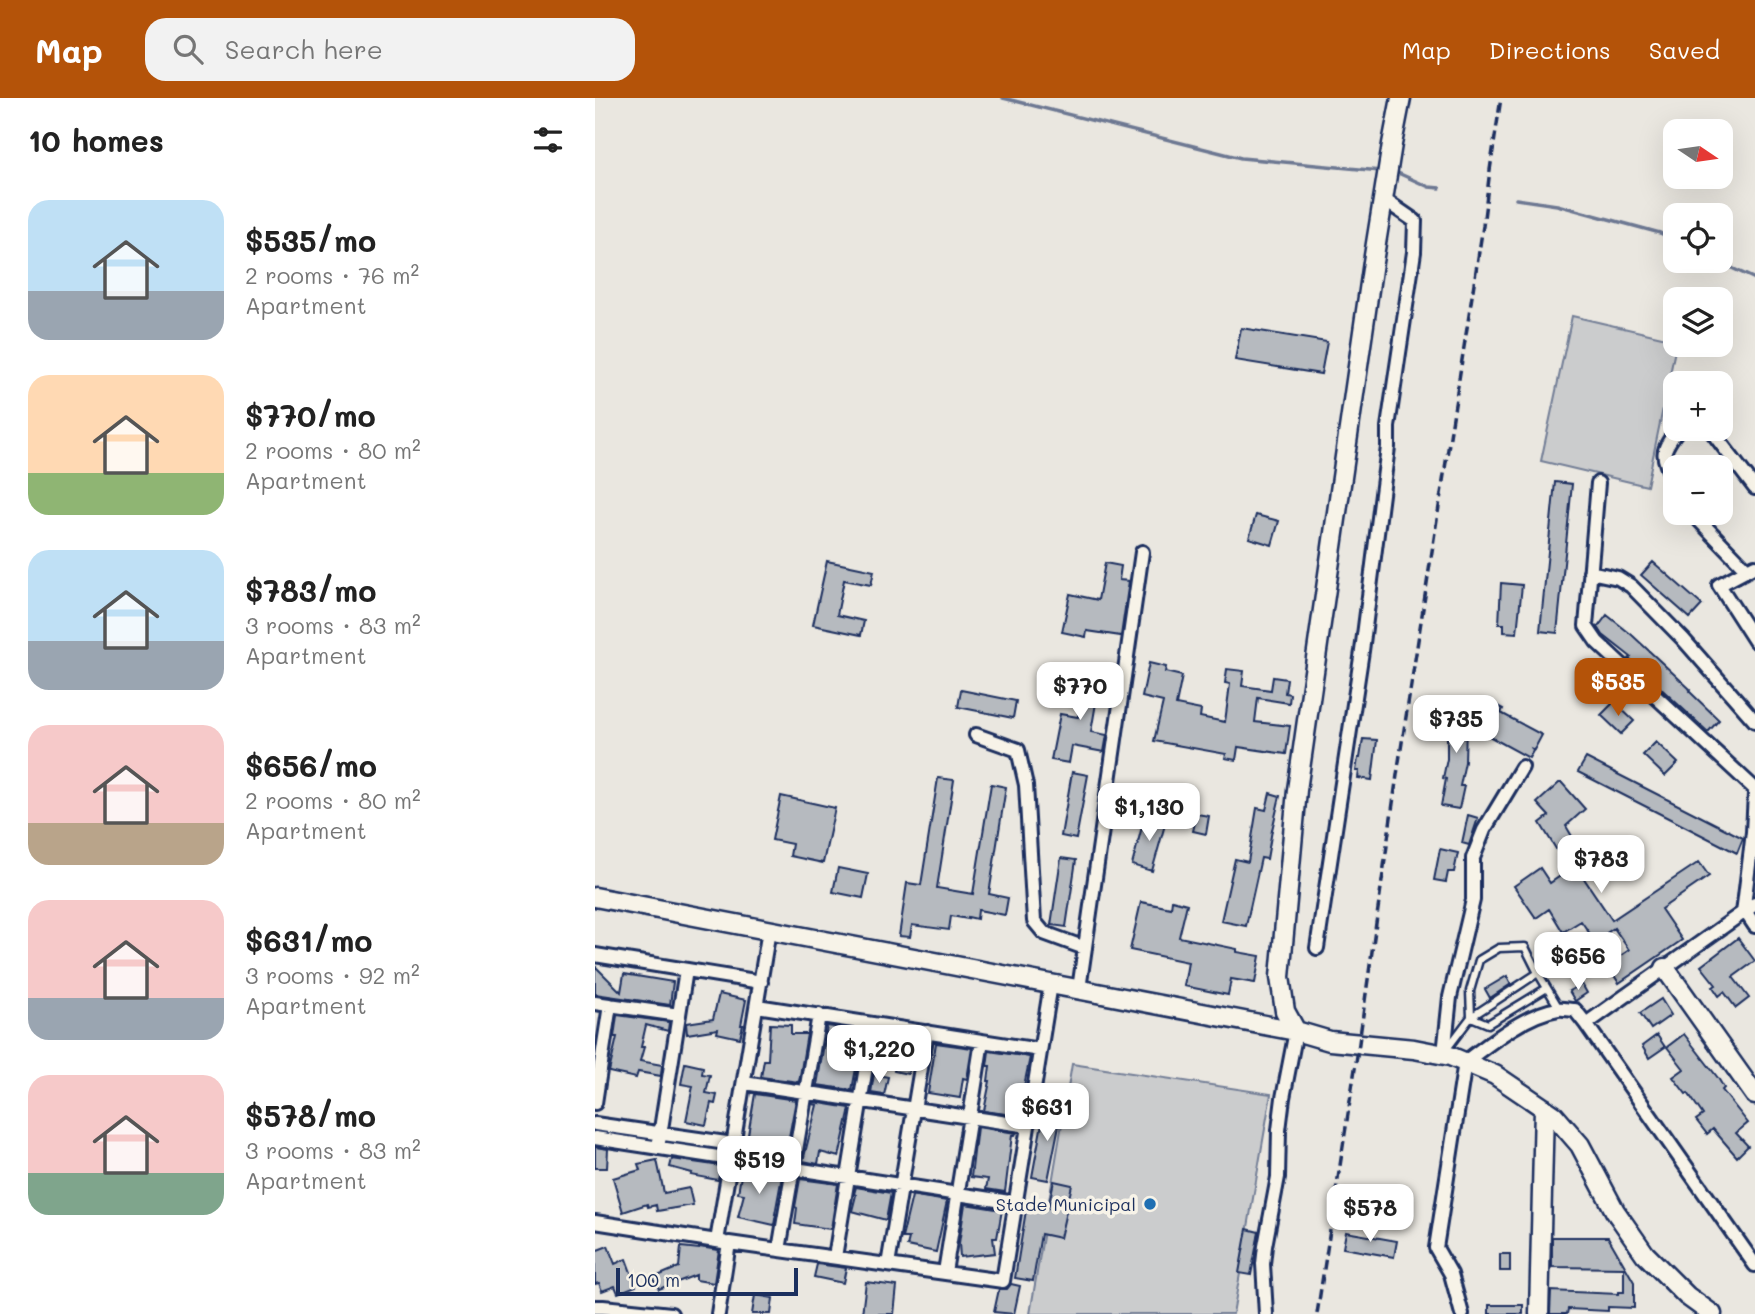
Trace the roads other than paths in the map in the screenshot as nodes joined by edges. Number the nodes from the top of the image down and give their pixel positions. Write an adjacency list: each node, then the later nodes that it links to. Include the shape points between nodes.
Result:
1 (1401, 98): 2 (main road)
2 (1383, 199): 19 (street, via 1415,221 1414,252 1362,651); 38 (main road, via 1297,790 1280,977 1285,1011)
3 (1719, 441): 5 (street)
4 (1598, 484): 9 (street)
5 (1755, 488)
6 (1704, 525): 8 (street)
7 (1142, 552): 20 (street)
8 (1751, 568): 10 (street, via 1719,585)
9 (1590, 572): 11 (street, via 1631,586); 14 (street, via 1586,626 1590,633)
10 (1755, 641)
11 (1755, 721)
12 (976, 735): 20 (street, via 1018,750 1026,785 1034,920 1044,933)
13 (1521, 767): 42 (street, via 1484,830 1473,859 1473,900 1450,997)
14 (1755, 791): 16 (street)
15 (595, 897): 18 (main road)
16 (1748, 909): 17 (street); 22 (street)
17 (1755, 926)
18 (769, 930): 25 (street); 26 (main road)
19 (1317, 947)
20 (1085, 948): 28 (street)
21 (595, 955): 23 (street)
22 (1665, 968): 37 (street); 47 (main road)
23 (686, 970): 25 (street); 34 (street)
24 (1538, 973): 27 (lane); 35 (lane); 35 (lane, via 1525,947 1499,948 1479,960 1470,991)
25 (761, 982): 31 (street)
26 (1051, 984): 28 (main road); 41 (street)
27 (1547, 988): 32 (lane); 35 (lane, via 1487,1024)
28 (1079, 989): 38 (main road)
29 (595, 1003): 30 (street)
30 (610, 1005): 34 (street); 44 (street)
31 (757, 1006): 33 (street); 45 (street)
32 (1559, 1009): 37 (street, via 1575,1010); 43 (street, via 1532,1017)
33 (819, 1015): 36 (street); 46 (street)
34 (679, 1016): 55 (street)
35 (1471, 1017): 42 (lane)
36 (873, 1024): 39 (street); 48 (street)
37 (1586, 1024): 70 (street)
38 (1296, 1031): 42 (main road, via 1330,1041); 75 (street, via 1263,1264)
39 (927, 1032): 40 (street); 51 (street)
40 (982, 1041): 41 (street); 52 (street)
41 (1041, 1050): 54 (street)
42 (1444, 1054): 43 (main road)
43 (1465, 1062): 50 (main road, via 1495,1075); 76 (street, via 1436,1248 1451,1274)
44 (598, 1063): 49 (street)
45 (744, 1083): 46 (street); 57 (street)
46 (806, 1092): 48 (street); 60 (street)
47 (1755, 1095)
48 (861, 1101): 51 (street); 61 (street)
49 (595, 1103)
50 (1544, 1108): 77 (main road); 78 (main road, via 1580,1145 1615,1211 1645,1254)
51 (914, 1109): 52 (street); 62 (street)
52 (970, 1117): 54 (street); 63 (street)
53 (595, 1124): 55 (street)
54 (1028, 1126): 64 (street)
55 (660, 1133): 57 (street); 58 (street)
56 (595, 1138): 58 (street)
57 (733, 1144): 59 (street)
58 (658, 1148): 59 (street)
59 (731, 1159): 60 (street); 66 (street)
60 (793, 1169): 61 (street); 67 (street)
61 (848, 1177): 62 (street); 68 (street)
62 (902, 1185): 63 (street); 69 (street)
63 (957, 1194): 64 (street); 71 (street)
64 (1016, 1203): 71 (street, via 1003,1280)
65 (595, 1222): 66 (street)
66 (723, 1242): 67 (street); 74 (street)
67 (779, 1250): 68 (street)
68 (835, 1258): 69 (street)
69 (888, 1265): 71 (street)
70 (1755, 1265)
71 (945, 1272)
72 (595, 1307): 73 (street)
73 (671, 1314)
74 (717, 1314)
75 (1266, 1314)
76 (1462, 1314)
77 (1539, 1314)
78 (1712, 1314)

